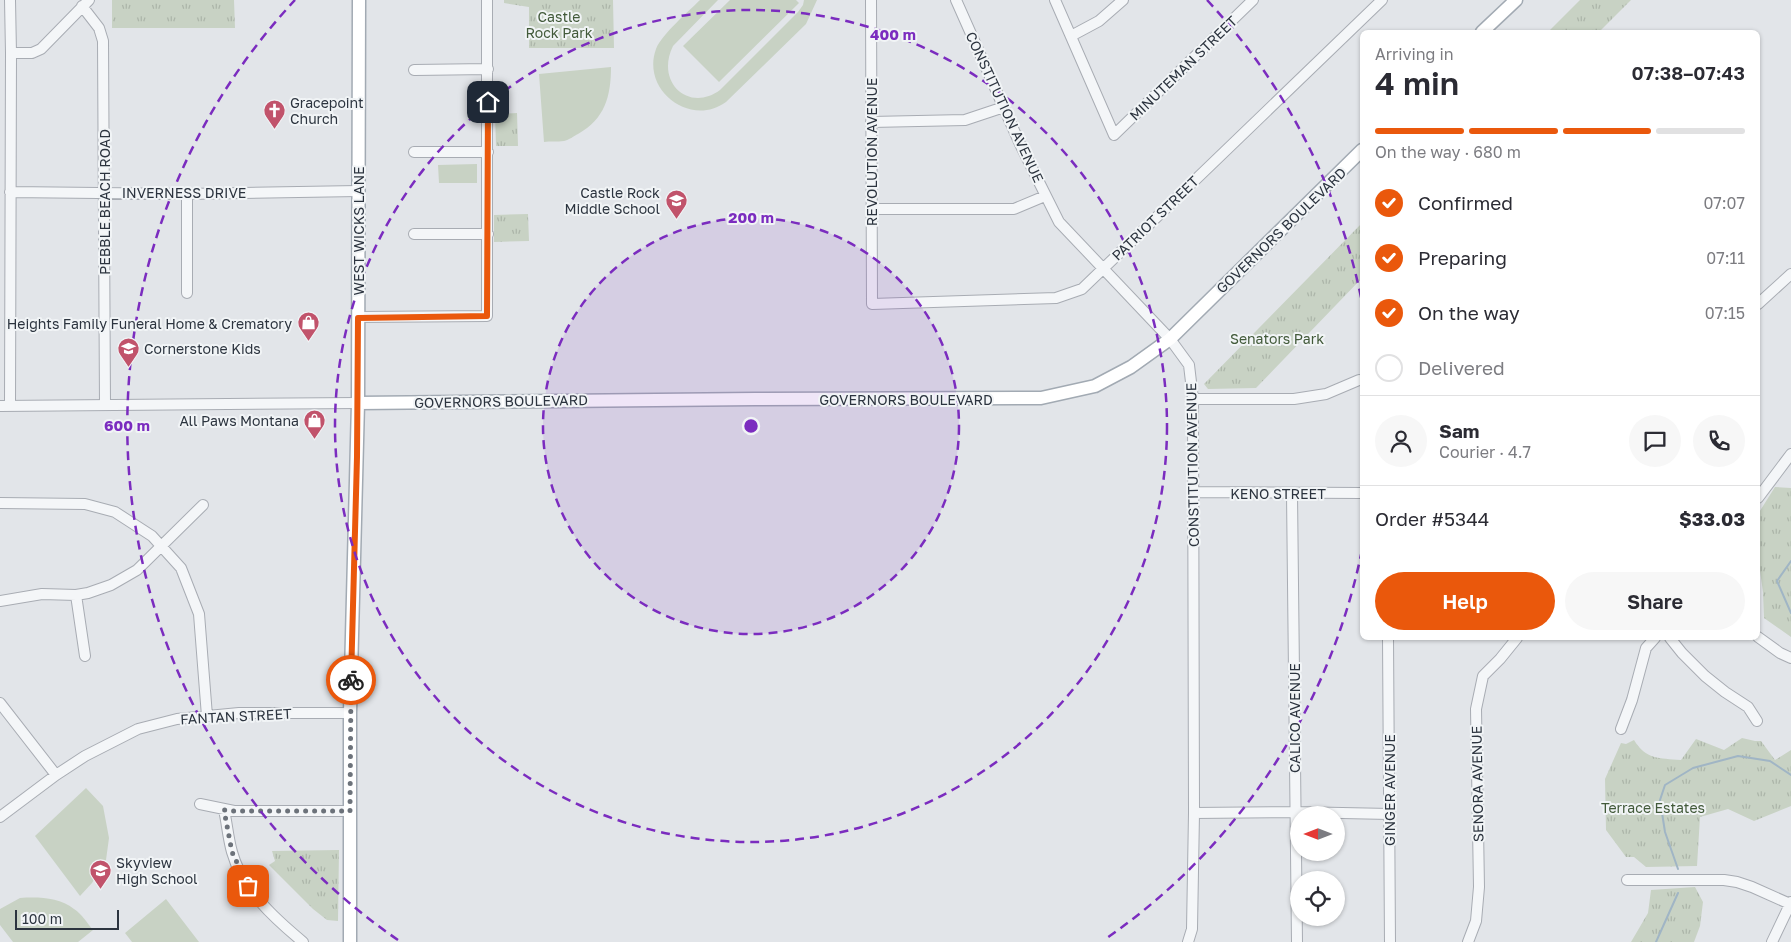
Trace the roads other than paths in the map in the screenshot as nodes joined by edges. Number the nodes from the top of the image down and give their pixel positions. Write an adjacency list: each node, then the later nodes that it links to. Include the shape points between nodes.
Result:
1 (10, 0): 14 (street)
2 (359, 0): 24 (main road, WEST WICKS LANE)
3 (487, 0): 15 (street)
4 (871, 0): 18 (street, REVOLUTION AVENUE)
5 (956, 0): 17 (street, CONSTITUTION AVENUE)
6 (1055, 0): 13 (street)
7 (1123, 0): 13 (street, via 1099,21)
8 (1253, 0): 13 (street, MINUTEMAN STREET, via 1114,135)
9 (1382, 0): 32 (street, PATRIOT STREET)
10 (1516, 0): 12 (main road)
11 (85, 3): 14 (street, via 41,48 32,53); 26 (street, PEBBLE BEACH ROAD, via 103,41)
12 (1484, 30)
13 (1071, 36)
14 (11, 53): 25 (street)
15 (488, 69): 16 (street); 20 (street)
16 (414, 70)
17 (1004, 107): 18 (street, via 965,120); 28 (street, CONSTITUTION AVENUE)
18 (871, 122): 29 (street, REVOLUTION AVENUE)
19 (414, 152): 20 (street)
20 (488, 152): 31 (street)
21 (1360, 152): 23 (main road, GOVERNORS BOULEVARD)
22 (1360, 162): 23 (main road)
23 (1348, 165): 39 (main road, GOVERNORS BOULEVARD)
24 (358, 191): 27 (street, INVERNESS DRIVE); 38 (main road, WEST WICKS LANE)
25 (10, 192): 26 (street, INVERNESS DRIVE); 37 (street)
26 (104, 192): 27 (street, INVERNESS DRIVE); 43 (street, PEBBLE BEACH ROAD)
27 (187, 194): 34 (street)
28 (1045, 196): 29 (street, via 1014,209); 32 (street, CONSTITUTION AVENUE, via 1058,222)
29 (872, 209): 36 (street, REVOLUTION AVENUE)
30 (414, 234): 31 (street)
31 (488, 234): 38 (street, via 487,316)
32 (1103, 269): 36 (street, PATRIOT STREET, via 1082,288 1056,298); 39 (street, CONSTITUTION AVENUE)
33 (1791, 274): 35 (street)
34 (187, 292)
35 (1760, 302)
36 (872, 304)
37 (5, 306): 44 (street)
38 (358, 318): 42 (main road, WEST WICKS LANE)
39 (1170, 339): 41 (street, CONSTITUTION AVENUE, via 1188,365); 42 (main road, GOVERNORS BOULEVARD, via 1131,367 1095,386 1040,398)
40 (1359, 380): 41 (street, via 1326,394 1294,399)
41 (1193, 399): 46 (street, CONSTITUTION AVENUE)
42 (358, 403): 43 (street); 63 (main road, WEST WICKS LANE)
43 (105, 405): 44 (street)
44 (5, 406)
45 (1791, 454): 49 (street)
46 (1194, 492): 47 (street, KENO STREET); 73 (street, CONSTITUTION AVENUE)
47 (1292, 494): 48 (street, KENO STREET); 69 (street, CALICO AVENUE)
48 (1360, 494)
49 (1760, 495)
50 (0, 502): 52 (street, via 85,504 114,512 152,536)
51 (203, 504): 52 (street)
52 (160, 546): 53 (street, via 124,578); 64 (street, via 181,568 200,614)
53 (76, 595): 54 (street, via 42,594); 60 (street)
54 (0, 601)
55 (1760, 638): 61 (street)
56 (1388, 640): 75 (street, GINGER AVENUE)
57 (1515, 640): 85 (street, SENORA AVENUE, via 1483,676 1476,709 1479,887 1476,921)
58 (1653, 640): 66 (street, via 1646,648)
59 (1672, 640): 65 (street, via 1705,676 1748,707)
60 (85, 656)
61 (1791, 658)
62 (0, 703): 67 (street)
63 (350, 713): 64 (street, FANTAN STREET); 71 (main road, WEST WICKS LANE)
64 (207, 716): 67 (street, FANTAN STREET, via 177,719 138,729 84,756)
65 (1758, 721)
66 (1621, 729)
67 (56, 775): 76 (street, FANTAN STREET)
68 (200, 804): 70 (street)
69 (1294, 806)
70 (224, 810): 71 (street); 80 (street, via 232,852 248,886 281,924)
71 (350, 811): 81 (main road, WEST WICKS LANE)
72 (1290, 812): 73 (street)
73 (1194, 813): 82 (street, CONSTITUTION AVENUE, via 1192,929)
74 (1345, 813): 75 (street)
75 (1390, 814): 84 (street, GINGER AVENUE)
76 (0, 817)
77 (1295, 861): 83 (street, CALICO AVENUE)
78 (1627, 880): 79 (street, via 1724,880)
79 (1791, 903): 86 (street)
80 (302, 942)
81 (350, 942)
82 (1188, 942)
83 (1297, 942)
84 (1390, 942)
85 (1468, 942)
86 (1772, 942)

